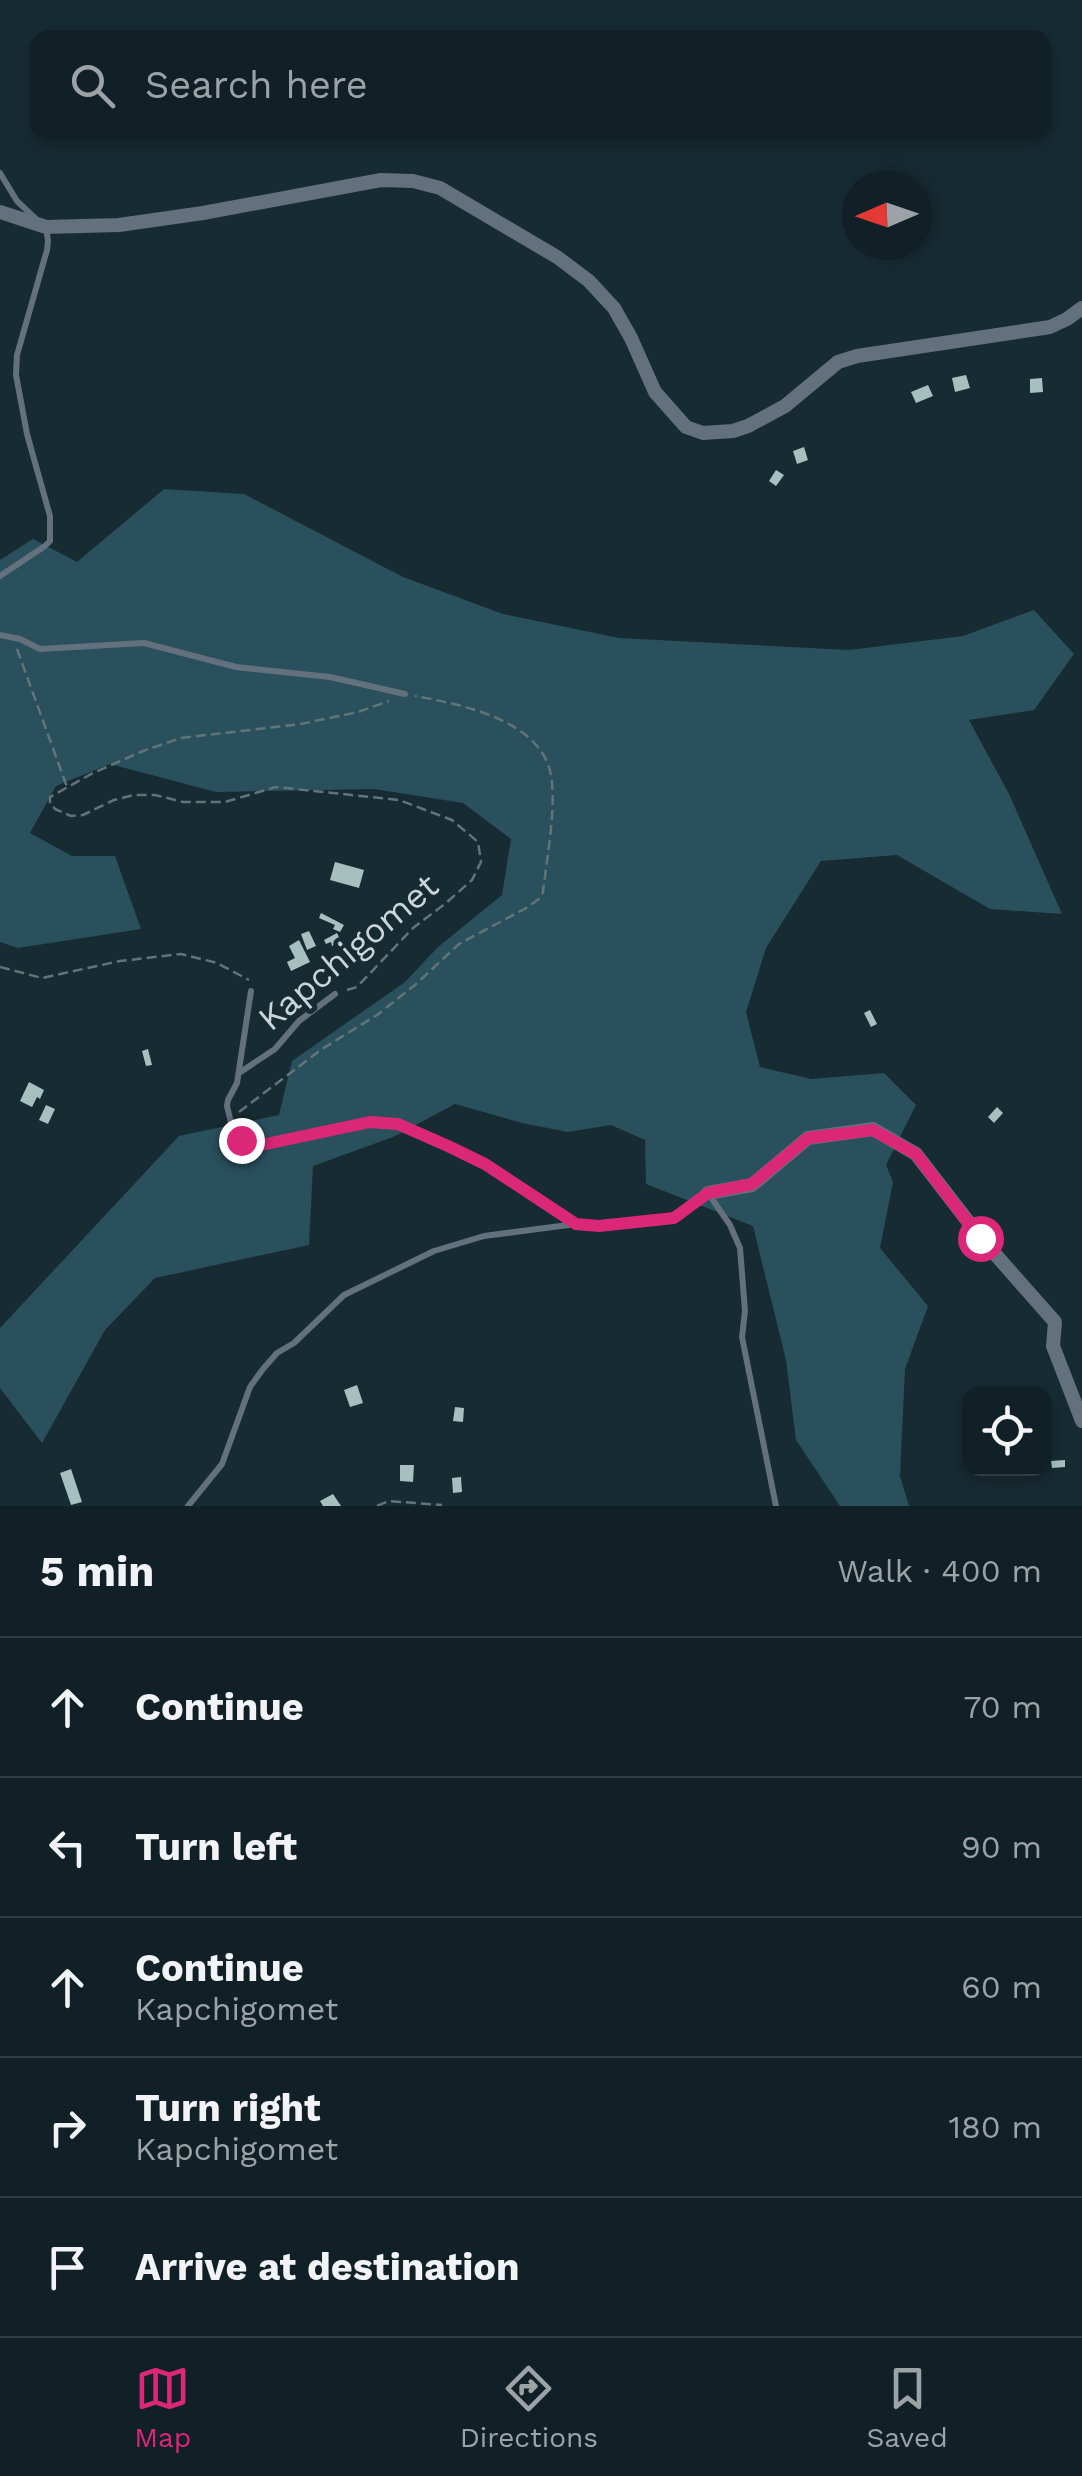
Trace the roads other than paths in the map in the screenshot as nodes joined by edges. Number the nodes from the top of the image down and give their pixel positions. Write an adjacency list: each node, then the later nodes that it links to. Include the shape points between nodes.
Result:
1 (0, 173): 3 (lane, via 17,202)
2 (0, 212): 3 (street)
3 (46, 227): 4 (street, via 119,225 381,180 440,188 589,281 614,308 655,392 686,428 703,433 748,426 786,406 838,362 1050,328); 5 (lane, via 47,250 16,375 50,516 50,541)
4 (1082, 308)
5 (0, 576)
6 (0, 635): 7 (lane, via 40,649 144,644 236,667)
7 (405, 694)
8 (251, 991): 10 (lane)
9 (335, 994): 10 (lane, Kapchigomet)
10 (238, 1074): 12 (lane, Kapchigomet, via 228,1100 241,1140 261,1145 370,1122 398,1124 485,1164)
11 (708, 1193): 12 (lane, via 674,1218); 13 (street, via 752,1184 808,1138 873,1130 916,1154 1055,1322 1052,1346); 15 (lane, via 740,1248 742,1337)
12 (576, 1224): 14 (lane, via 434,1250 344,1295 263,1369 222,1464)
13 (1082, 1421)
14 (188, 1506)
15 (776, 1506)

